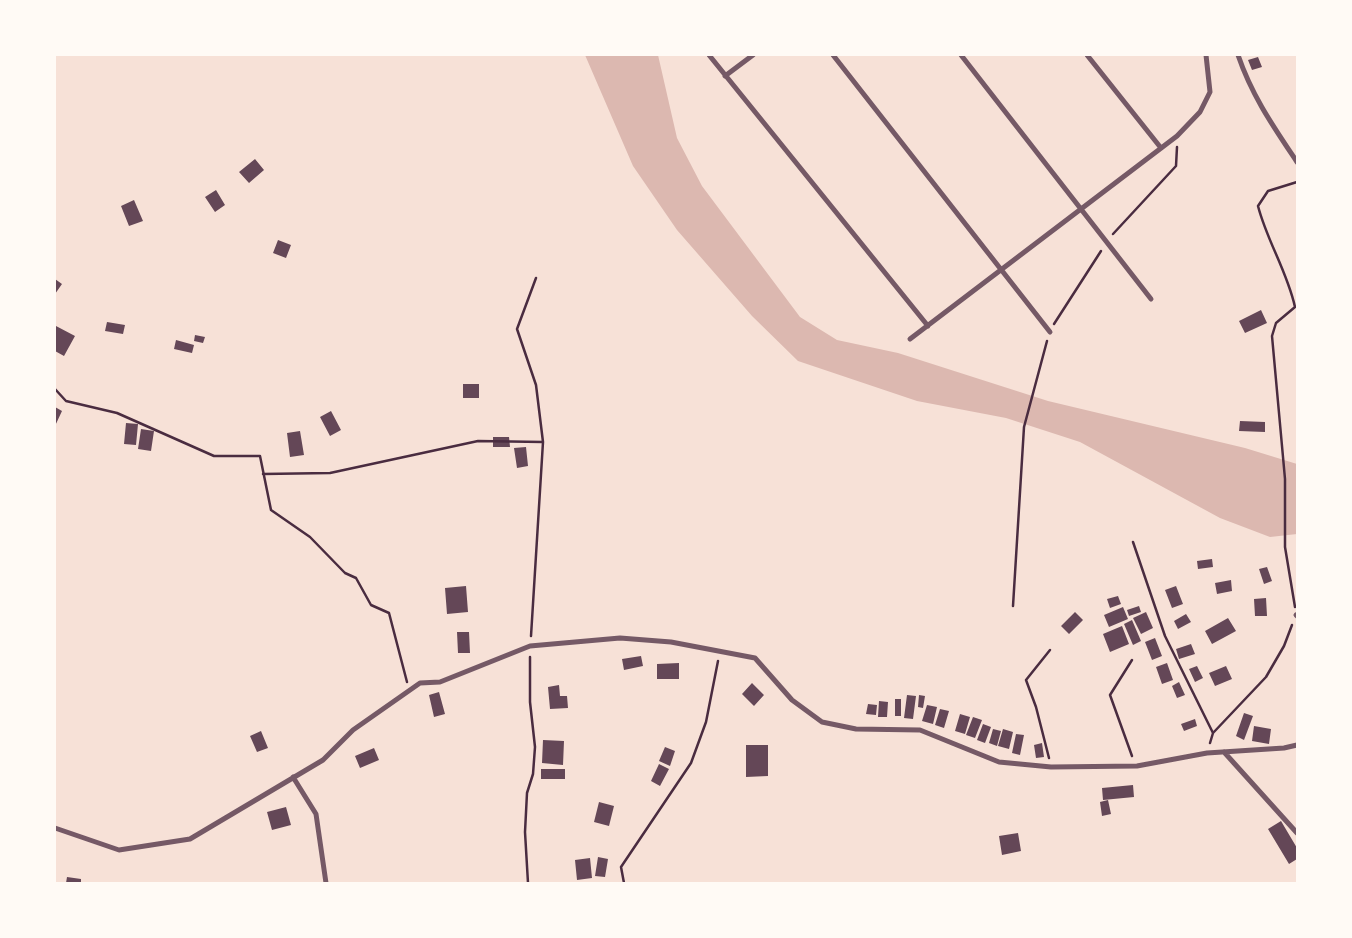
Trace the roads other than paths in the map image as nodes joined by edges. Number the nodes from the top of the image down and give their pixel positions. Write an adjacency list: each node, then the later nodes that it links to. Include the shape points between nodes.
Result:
1 (709, 55): 8 (street)
2 (753, 55): 8 (street)
3 (833, 55): 12 (street)
4 (961, 55): 11 (street)
5 (1087, 55): 9 (street)
6 (1206, 55): 9 (street, via 1210,92 1200,112)
7 (1238, 55): 10 (street, via 1252,92)
8 (726, 76): 14 (street)
9 (1161, 148): 11 (street)
10 (1297, 162)
11 (1081, 209): 12 (street); 13 (street)
12 (1002, 269): 14 (street); 15 (street)
13 (1151, 299)
14 (928, 326): 16 (street)
15 (1050, 332)
16 (910, 339)
17 (1297, 745): 18 (street)
18 (1224, 752): 19 (street, via 1137,766 1051,767 999,762 920,730 856,729 822,722 792,700 756,658 670,642 620,638 530,646 440,682 420,683 352,730 324,760); 21 (street)
19 (293, 777): 20 (street, via 190,839 119,850); 22 (street, via 316,814)
20 (55, 828)
21 (1297, 833)
22 (326, 883)

